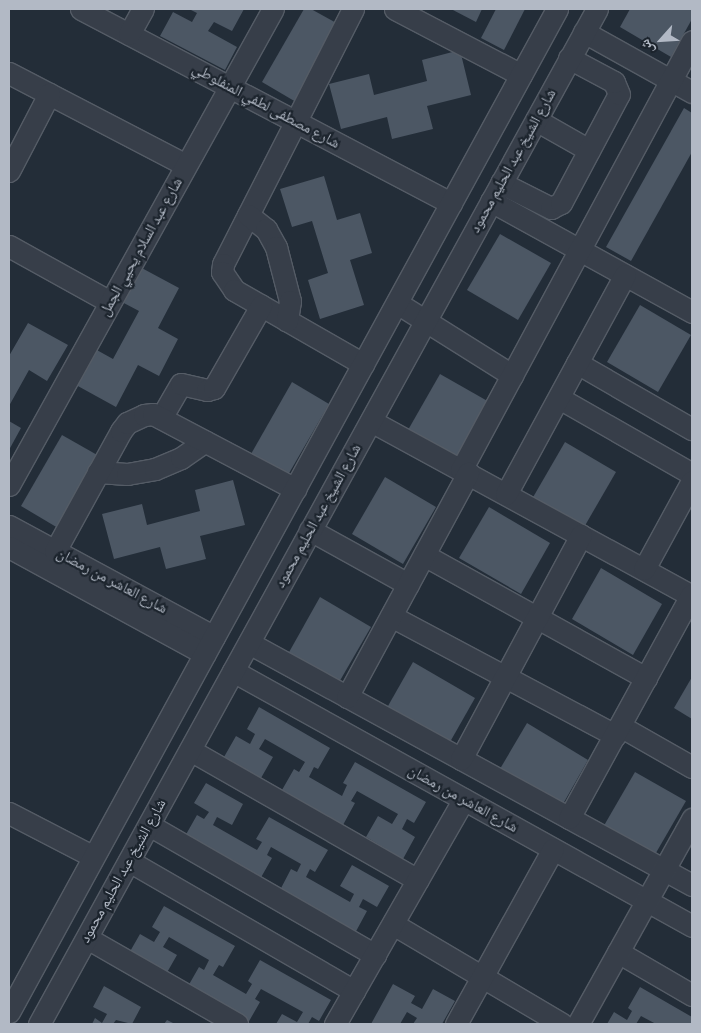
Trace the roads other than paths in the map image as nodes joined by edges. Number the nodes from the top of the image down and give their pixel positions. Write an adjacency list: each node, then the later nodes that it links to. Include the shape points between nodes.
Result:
1 (81, 9): 10 (street, شارع مصطفى لطفي المنفلوطي)
2 (142, 9): 10 (street)
3 (352, 9): 20 (street)
4 (395, 9): 8 (street)
5 (557, 9): 14 (street)
6 (597, 9): 9 (street, شارع الشيخ عبد الحليم محمود)
7 (269, 10): 16 (street, شارع عبد السلام يحيي الجمل)
8 (418, 14): 14 (street)
9 (584, 32): 12 (street, شارع الشيخ عبد الحليم محمود); 15 (street)
10 (129, 34): 16 (street, شارع مصطفى لطفي المنفلوطي)
11 (692, 41): 15 (street)
12 (570, 58): 19 (street, شارع الشيخ عبد الحليم محمود); 21 (street, via 614,82 620,89)
13 (9, 73): 18 (street)
14 (521, 75): 25 (street)
15 (671, 80): 17 (street); 28 (street)
16 (230, 87): 20 (street, شارع مصطفى لطفي المنفلوطي); 22 (street, شارع عبد السلام يحيي الجمل)
17 (692, 92)
18 (49, 94): 22 (street); 23 (street)
19 (536, 120): 21 (street); 24 (street, شارع الشيخ عبد الحليم محمود)
20 (296, 121): 25 (street, شارع مصطفى لطفي المنفلوطي); 26 (street)
21 (589, 150): 24 (street, via 556,207)
22 (186, 165): 30 (street, شارع عبد السلام يحيي الجمل)
23 (9, 171)
24 (496, 192): 28 (street); 34 (street, شارع الشيخ عبد الحليم محمود)
25 (451, 203): 31 (street)
26 (248, 215): 32 (street, via 222,272 228,285); 35 (street, via 266,229 276,247 290,300)
27 (9, 246): 30 (street)
28 (580, 250): 29 (street); 38 (street)
29 (625, 275): 33 (street); 36 (street)
30 (110, 302): 48 (street, شارع عبد السلام يحيي الجمل)
31 (397, 303): 34 (street); 37 (street)
32 (261, 306): 35 (street); 40 (street, via 214,388 208,390 181,384)
33 (692, 312)
34 (425, 320): 38 (street); 41 (street, شارع الشيخ عبد الحليم محمود)
35 (287, 321): 37 (street)
36 (578, 363): 39 (street); 42 (street)
37 (363, 364): 49 (street)
38 (512, 375): 45 (street)
39 (559, 398): 46 (street); 50 (street)
40 (161, 418): 43 (street); 44 (street, via 144,415 127,423)
41 (370, 421): 45 (street); 52 (street, شارع الشيخ عبد الحليم محمود)
42 (692, 429)
43 (205, 441): 44 (street, via 182,458 155,469 127,474); 49 (street)
44 (98, 472): 55 (street)
45 (464, 472): 50 (street); 56 (street)
46 (692, 474)
47 (692, 481): 57 (street)
48 (9, 485)
49 (295, 489): 63 (street)
50 (506, 494): 53 (street)
51 (9, 526): 55 (street, شارع العاشر من رمضان)
52 (310, 530): 58 (street); 62 (street, شارع الشيخ عبد الحليم محمود)
53 (581, 535): 57 (street); 61 (street)
54 (9, 547): 63 (street, شارع العاشر من رمضان)
55 (55, 551): 63 (street, شارع العاشر من رمضان)
56 (424, 555): 58 (street); 61 (street)
57 (644, 569): 59 (street)
58 (408, 584): 60 (street)
59 (692, 596): 66 (street)
60 (391, 616): 65 (street); 67 (street)
61 (537, 617): 65 (street); 66 (street)
62 (248, 643): 64 (street, شارع الشيخ عبد الحليم محمود); 67 (street)
63 (210, 646): 78 (street)
64 (233, 671): 69 (street, شارع الشيخ عبد الحليم محمود); 72 (street, شارع العاشر من رمضان)
65 (505, 677): 68 (street); 70 (street)
66 (646, 678): 68 (street)
67 (347, 697): 70 (street)
68 (618, 730): 71 (street); 74 (street)
69 (190, 750): 76 (street, شارع الشيخ عبد الحليم محمود); 81 (street)
70 (461, 760): 74 (street)
71 (692, 766)
72 (464, 800): 77 (street, شارع العاشر من رمضان); 81 (street)
73 (9, 813): 78 (street)
74 (569, 818): 80 (street)
75 (692, 819): 80 (street)
76 (149, 825): 79 (street, شارع الشيخ عبد الحليم محمود); 88 (street)
77 (553, 849): 83 (street, شارع العاشر من رمضان); 90 (street)
78 (92, 856): 89 (street)
79 (128, 861): 86 (street, شارع الشيخ عبد الحليم محمود); 91 (street)
80 (664, 870): 82 (street); 83 (street)
81 (418, 880): 84 (street)
82 (692, 886)
83 (647, 901): 85 (street, شارع العاشر من رمضان); 87 (street)
84 (393, 924): 88 (street); 90 (street)
85 (692, 926)
86 (87, 938): 92 (street, شارع الشيخ عبد الحليم محمود); 96 (street)
87 (618, 952): 93 (street); 100 (street)
88 (375, 955): 91 (street)
89 (30, 976): 92 (street); 94 (street)
90 (482, 977): 98 (street); 99 (street)
91 (354, 991): 97 (street)
92 (56, 993): 95 (street, شارع الشيخ عبد الحليم محمود)
93 (692, 995)
94 (9, 1012)
95 (43, 1023)
96 (237, 1024)
97 (335, 1024)
98 (456, 1024)
99 (562, 1024)
100 (578, 1024)

